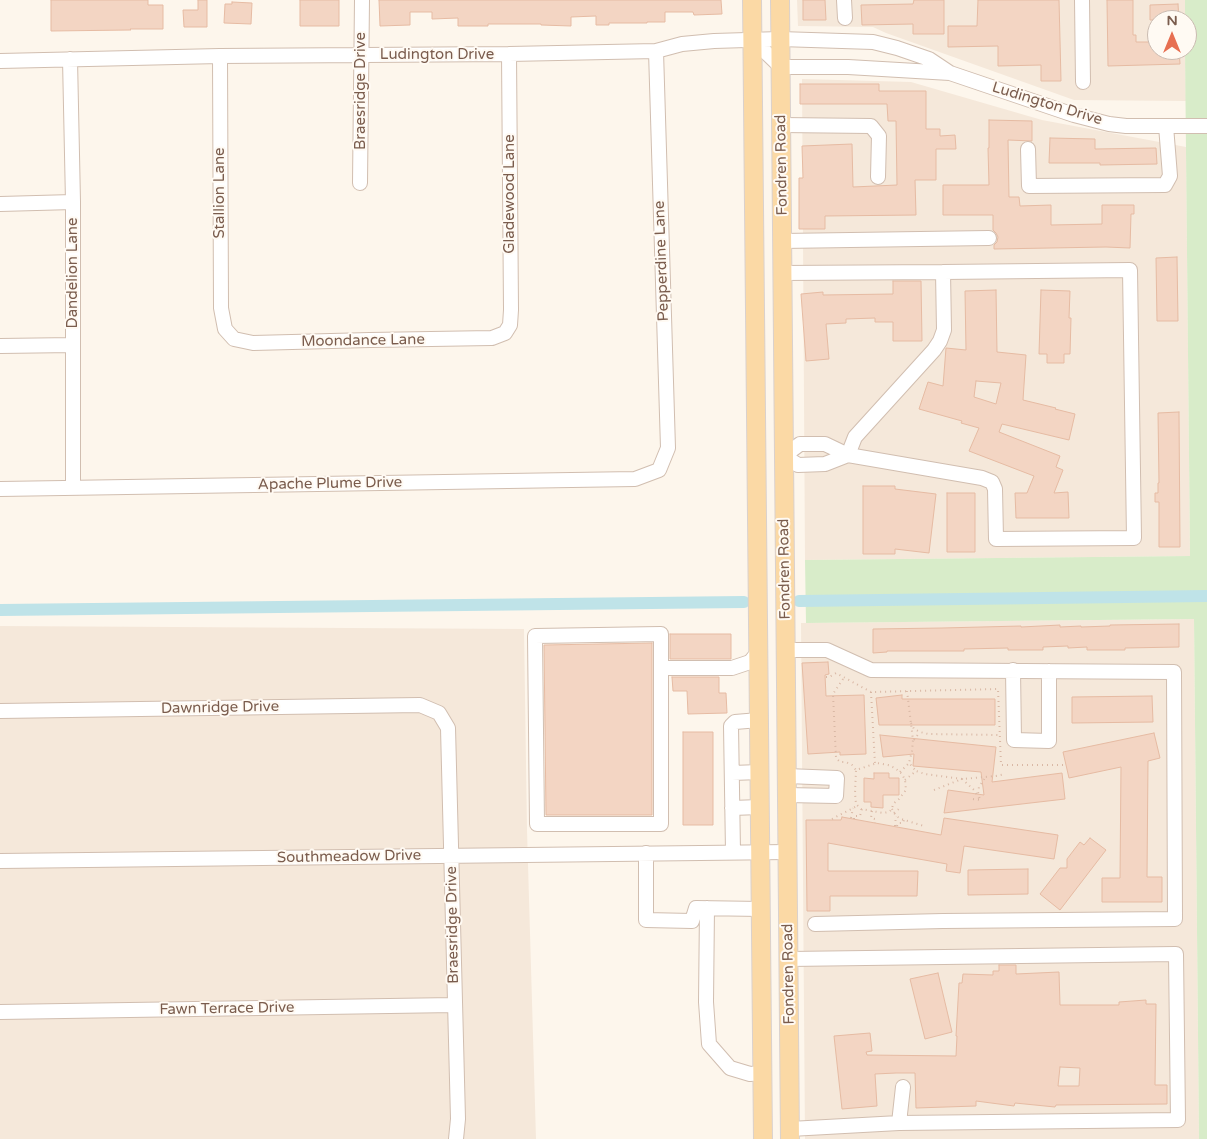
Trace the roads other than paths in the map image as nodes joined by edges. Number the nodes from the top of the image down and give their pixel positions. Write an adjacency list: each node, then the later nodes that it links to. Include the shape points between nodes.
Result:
1 (362, 0): 11 (street, Braesridge Drive)
2 (752, 0): 8 (main road, Fondren Road)
3 (780, 0): 7 (main road, Fondren Road)
4 (844, 0): 6 (street)
5 (1082, 0): 17 (street)
6 (844, 18)
7 (780, 39): 8 (street, Ludington Drive); 15 (main road, Fondren Road); 16 (street, Ludington Drive, via 873,42 929,59)
8 (753, 40): 9 (street, Ludington Drive, via 682,44); 15 (street); 28 (main road, Fondren Road)
9 (656, 51): 10 (street, Ludington Drive); 37 (street, Pepperdine Lane, via 668,448)
10 (509, 54): 11 (street, Ludington Drive); 31 (street, Gladewood Lane, via 511,310 510,325)
11 (362, 55): 12 (street, Ludington Drive); 23 (street, Braesridge Drive)
12 (220, 56): 13 (street, Ludington Drive); 30 (street, Stallion Lane, via 221,308)
13 (70, 59): 14 (street, Ludington Drive); 24 (street, Dandelion Lane)
14 (0, 61)
15 (781, 67): 16 (street, Ludington Drive); 18 (main road, Fondren Road)
16 (950, 73): 19 (street, Ludington Drive, via 1093,120 1126,126)
17 (1083, 82)
18 (781, 125): 22 (street, via 871,126 879,136); 27 (main road, Fondren Road)
19 (1166, 126): 20 (street, Ludington Drive); 21 (street, via 1170,176 1165,185 1028,186)
20 (1204, 126)
21 (1028, 149)
22 (878, 177)
23 (360, 183)
24 (73, 202): 25 (street); 32 (street, Dandelion Lane)
25 (0, 204)
26 (989, 238): 27 (street)
27 (782, 257): 28 (main road); 29 (street); 36 (main road, Fondren Road)
28 (755, 259): 35 (main road, Fondren Road)
29 (943, 272): 34 (street, via 944,330 940,341 855,437); 34 (street, via 1130,270 1134,538 996,539 995,489 992,482)
30 (225, 329): 31 (street, Moondance Lane, via 234,339 253,343 492,338)
31 (505, 333)
32 (73, 345): 33 (street); 38 (street, Dandelion Lane)
33 (0, 346)
34 (848, 454): 36 (street, via 825,464 798,465); 36 (street, via 825,444 800,444)
35 (757, 456): 36 (main road); 41 (main road, Fondren Road)
36 (784, 456): 40 (main road, Fondren Road)
37 (659, 470): 38 (street, Apache Plume Drive, via 635,479)
38 (73, 488): 39 (street, Apache Plume Drive)
39 (0, 489)
40 (786, 650): 41 (main road); 43 (street, via 827,650 871,670); 50 (main road, Fondren Road)
41 (759, 651): 42 (street, via 750,662 732,668); 47 (main road, Fondren Road)
42 (661, 668): 42 (street, via 661,824 537,824 535,636 661,634)
43 (1013, 670): 44 (street); 44 (street, via 1014,740 1050,741)
44 (1049, 671): 62 (street, via 1174,672 1176,919)
45 (0, 711): 46 (street, Dawnridge Drive, via 420,705)
46 (439, 712): 58 (street, Braesridge Drive, via 448,728)
47 (759, 720): 48 (street, via 735,722 731,726); 49 (main road, Fondren Road)
48 (732, 772): 49 (street); 53 (street)
49 (760, 772): 52 (main road, Fondren Road)
50 (787, 776): 51 (main road, Fondren Road); 51 (street, via 837,778 836,796)
51 (787, 795): 56 (main road, Fondren Road)
52 (760, 807): 53 (street); 55 (main road, Fondren Road)
53 (732, 808): 54 (street)
54 (733, 852): 55 (street, Southmeadow Drive); 57 (street, Southmeadow Drive)
55 (761, 852): 56 (street, Southmeadow Drive); 61 (main road, Fondren Road)
56 (788, 852): 63 (main road, Fondren Road)
57 (646, 853): 58 (street, Southmeadow Drive); 60 (street, via 646,920 692,921 696,908)
58 (452, 855): 59 (street, Southmeadow Drive); 64 (street, Braesridge Drive)
59 (0, 861)
60 (707, 908): 61 (street); 66 (street, via 709,1044 730,1068 750,1074)
61 (761, 909): 66 (main road, Fondren Road)
62 (815, 924)
63 (789, 959): 67 (main road, Fondren Road); 69 (street, via 1176,954 1178,1120)
64 (454, 1005): 65 (street, Fawn Terrace Drive); 71 (street, Braesridge Drive)
65 (0, 1012)
66 (763, 1073): 67 (main road); 72 (main road, Fondren Road)
67 (790, 1073): 70 (main road, Fondren Road)
68 (904, 1087): 69 (street)
69 (899, 1123): 70 (street)
70 (790, 1134)
71 (456, 1139)
72 (763, 1139)

